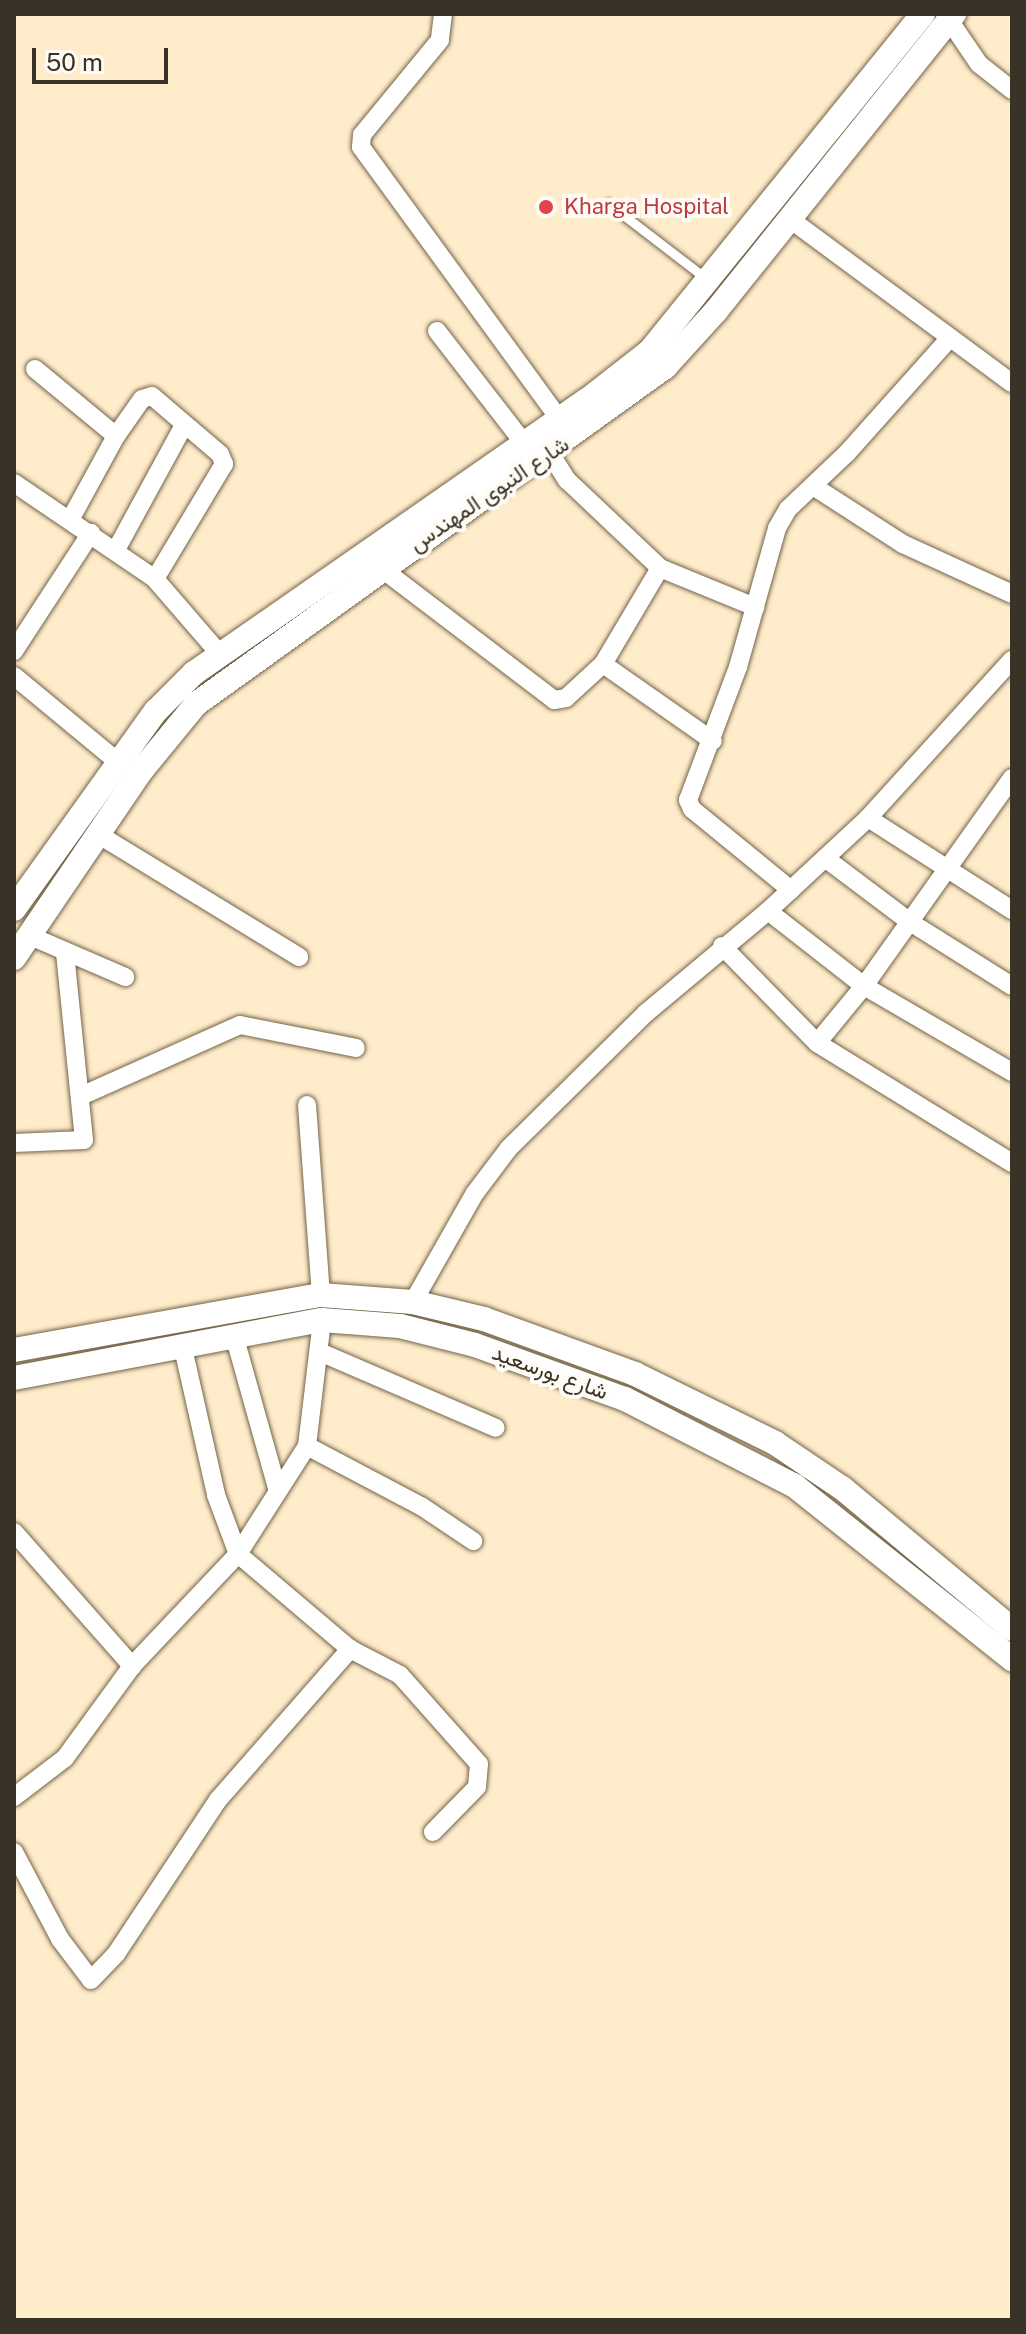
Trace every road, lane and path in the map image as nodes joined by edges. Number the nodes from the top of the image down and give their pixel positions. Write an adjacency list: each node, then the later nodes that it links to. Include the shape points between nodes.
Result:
1 (443, 14): 12 (street, via 440,40 362,135 361,147)
2 (923, 14): 7 (street, شارع النبوى المهندس)
3 (950, 16): 4 (street, via 979,64); 6 (street, شارع النبوى المهندس)
4 (1012, 90)
5 (609, 204): 7 (lane)
6 (790, 219): 9 (street); 16 (street, شارع النبوى المهندس, via 665,367)
7 (711, 282): 12 (street, شارع النبوى المهندس, via 650,351)
8 (437, 331): 15 (street)
9 (948, 340): 11 (street); 18 (street)
10 (35, 369): 14 (street)
11 (1012, 383)
12 (559, 419): 15 (street, شارع النبوى المهندس)
13 (184, 425): 14 (street, via 149,396); 21 (street); 24 (street, via 220,454 224,464)
14 (116, 436): 19 (street)
15 (523, 442): 28 (street, شارع النبوى المهندس)
16 (550, 453): 22 (street, شارع النبوى المهندس); 23 (street, via 567,480)
17 (14, 483): 19 (street)
18 (813, 486): 25 (street, via 903,544); 26 (street, via 788,509 777,528)
19 (70, 520): 20 (street)
20 (91, 533): 21 (street); 27 (street)
21 (117, 548): 24 (street)
22 (381, 568): 30 (street, via 554,700 566,698); 36 (street, شارع النبوى المهندس, via 196,704)
23 (660, 568): 26 (street); 30 (street)
24 (155, 579): 28 (street)
25 (1012, 594)
26 (755, 607): 32 (street)
27 (14, 651)
28 (218, 652): 33 (street, شارع النبوى المهندس, via 174,691)
29 (1012, 660): 35 (street)
30 (603, 664): 32 (street)
31 (14, 676): 33 (street)
32 (713, 741): 39 (street, via 693,785 690,807)
33 (118, 762): 40 (street, شارع النبوى المهندس)
34 (1012, 778): 38 (street)
35 (868, 818): 37 (street); 38 (street)
36 (96, 833): 44 (street, شارع النبوى المهندس); 47 (street)
37 (825, 858): 39 (street); 43 (street)
38 (947, 871): 41 (street); 43 (street)
39 (791, 890): 42 (street)
40 (17, 898)
41 (1012, 910)
42 (768, 911): 45 (street); 50 (street)
43 (910, 922): 50 (street); 51 (street)
44 (28, 935): 46 (street); 48 (street, شارع النبوى المهندس)
45 (722, 946): 52 (street); 60 (street, via 509,1148 475,1193)
46 (65, 954): 49 (street); 55 (street)
47 (299, 957)
48 (14, 958)
49 (125, 977)
50 (864, 986): 52 (street); 54 (street)
51 (1012, 986)
52 (817, 1043): 58 (street)
53 (356, 1048): 55 (street, via 240,1025)
54 (1012, 1072)
55 (81, 1096): 57 (street, via 84,1140)
56 (307, 1105): 59 (street)
57 (14, 1143)
58 (1012, 1163)
59 (321, 1295): 60 (street, شارع بورسعيد); 66 (street, شارع بورسعيد)
60 (413, 1302): 61 (street, شارع بورسعيد)
61 (484, 1319): 64 (street); 75 (street, شارع بورسعيد, via 635,1374 775,1443 842,1488)
62 (322, 1320): 63 (street, شارع بورسعيد); 64 (street, شارع بورسعيد, via 400,1326); 67 (street)
63 (234, 1335): 65 (street, شارع بورسعيد); 71 (street)
64 (475, 1345): 77 (street, شارع بورسعيد, via 625,1399 795,1486)
65 (183, 1348): 68 (street, شارع بورسعيد); 74 (street, via 216,1495)
66 (14, 1350)
67 (322, 1353): 69 (street); 70 (street)
68 (14, 1378)
69 (496, 1428)
70 (307, 1446): 71 (street); 73 (street, via 421,1506)
71 (277, 1488): 74 (street)
72 (14, 1532): 78 (street)
73 (473, 1541)
74 (238, 1554): 76 (street); 78 (street)
75 (1012, 1629)
76 (350, 1649): 80 (street, via 400,1675 482,1770 477,1787); 81 (street, via 218,1800 116,1954 91,1980 60,1939)
77 (1012, 1659)
78 (132, 1666): 79 (street, via 65,1758)
79 (14, 1797)
80 (433, 1832)
81 (14, 1852)

